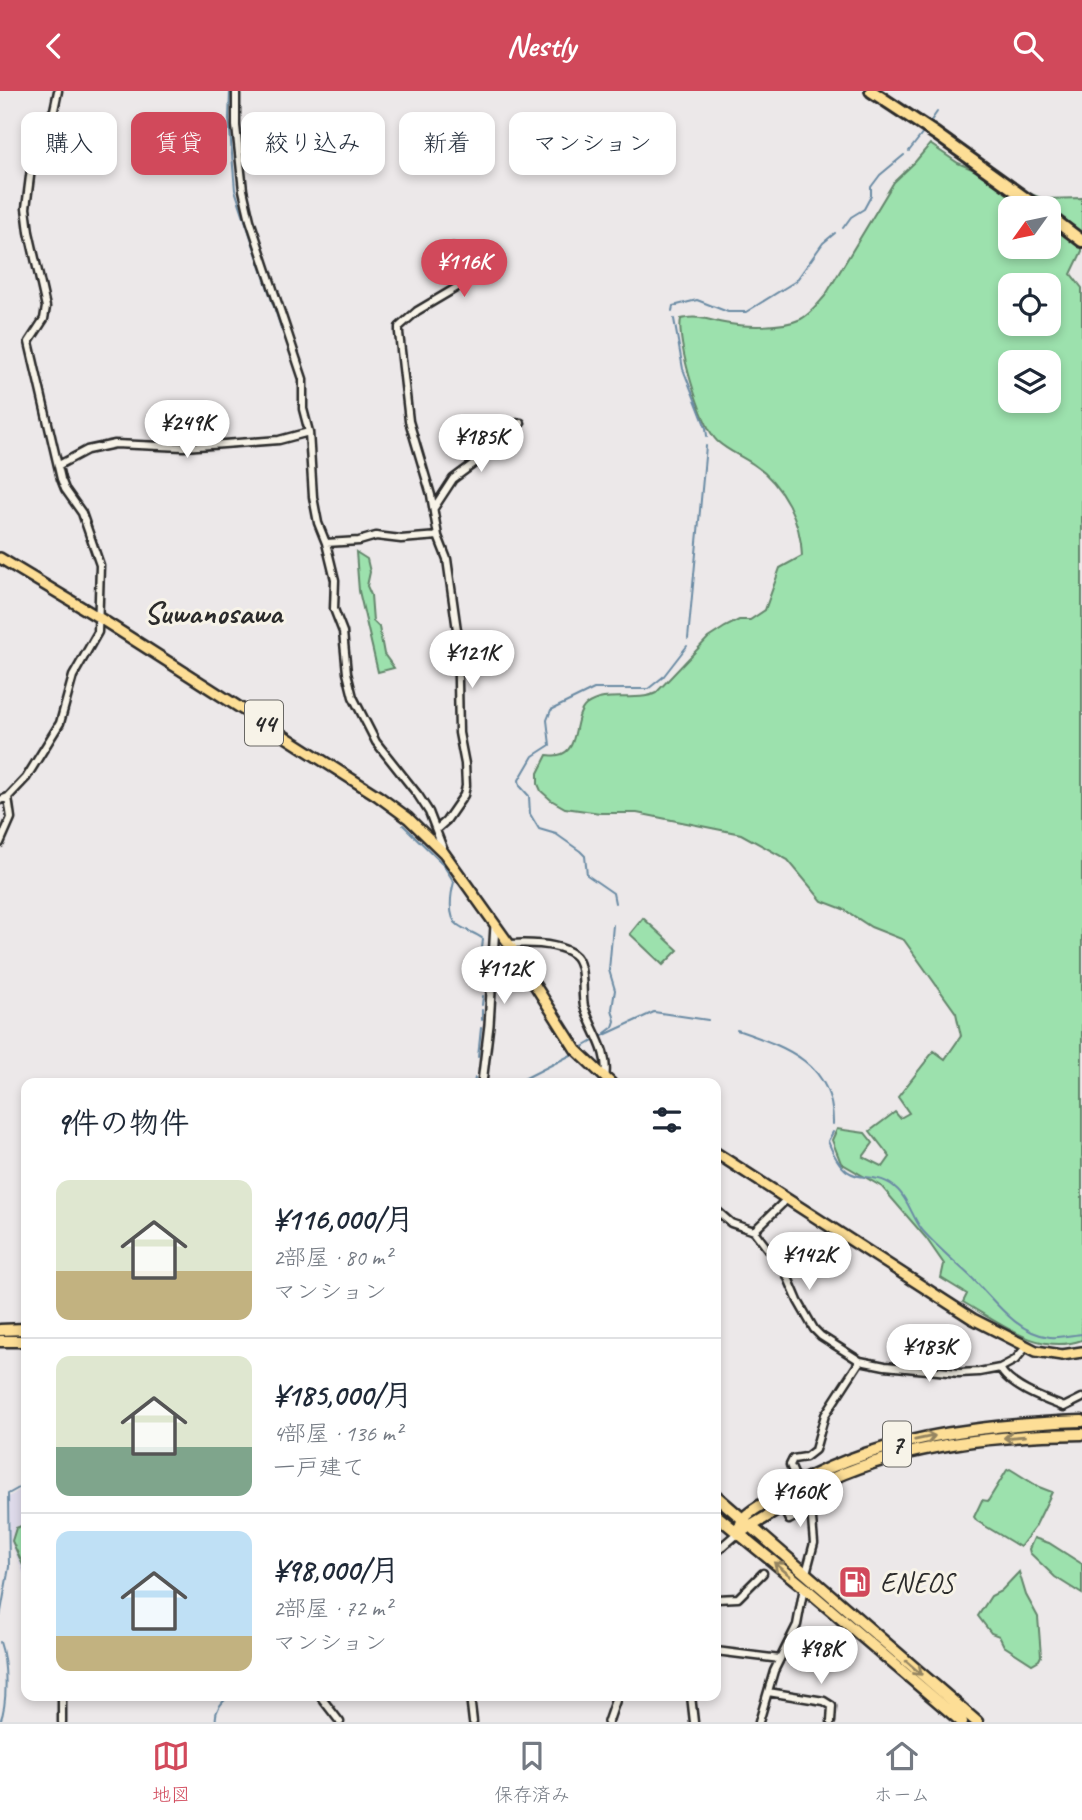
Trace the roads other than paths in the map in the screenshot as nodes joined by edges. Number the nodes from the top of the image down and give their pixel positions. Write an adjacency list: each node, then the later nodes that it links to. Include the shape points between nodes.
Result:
1 (58, 91): 10 (street, via 54,110 35,137 26,215 46,307 44,320 29,338 29,347)
2 (236, 91): 9 (street, via 243,190 303,379)
3 (871, 91): 4 (highway)
4 (1022, 196)
5 (1061, 225): 6 (highway)
6 (1082, 241)
7 (453, 247): 11 (street, via 467,280 399,327 409,421)
8 (522, 422): 11 (street, via 505,427 488,453 453,479)
9 (309, 432): 10 (street, via 279,440 184,447 106,445); 13 (street, via 313,497)
10 (59, 465): 15 (street, via 65,489 82,513 96,547)
11 (434, 508): 12 (street)
12 (438, 536): 13 (street, via 401,540 376,536); 18 (street, via 447,559 457,630 459,733 466,786)
13 (326, 543): 18 (street, via 352,697 376,742 418,795)
14 (0, 558): 15 (main road, 44)
15 (98, 617): 16 (street, via 98,632 73,676 60,723 26,778); 20 (main road, 44, via 378,796)
16 (8, 797): 17 (street); 19 (street, via 11,818)
17 (0, 800)
18 (437, 829): 20 (street)
19 (0, 843)
20 (444, 853): 21 (main road, 44)
21 (495, 925): 22 (main road, 44); 23 (street)
22 (509, 944): 24 (main road, 44, via 569,1041); 25 (street, via 544,945 572,952 577,958 585,1007)
23 (483, 1078)
24 (605, 1078)
25 (608, 1078)
26 (721, 1156): 27 (main road)
27 (787, 1199): 29 (street); 34 (main road, via 937,1297)
28 (721, 1214): 29 (street)
29 (754, 1231): 36 (street, via 786,1273 814,1329)
30 (21, 1329): 31 (highway)
31 (0, 1330)
32 (0, 1341): 33 (highway)
33 (21, 1341)
34 (1027, 1346): 35 (main road, via 1048,1354); 37 (street, via 1016,1360)
35 (1082, 1352)
36 (860, 1361): 37 (street, via 959,1373); 41 (street, via 825,1415 815,1450 793,1459 790,1465)
37 (1000, 1368): 38 (street, via 1028,1392 1055,1404 1065,1407)
38 (1082, 1398)
39 (1082, 1421): 41 (highway, 7, one-way to 39, via 853,1458 921,1438 987,1427)
40 (1082, 1434): 43 (highway, 7, one-way to 43, via 972,1441 910,1453 852,1470)
41 (798, 1483): 45 (highway, 7)
42 (721, 1500): 45 (highway)
43 (782, 1506): 45 (highway, 7); 49 (street, via 789,1520 811,1508 814,1543)
44 (721, 1519): 46 (highway)
45 (748, 1522): 46 (highway, 7); 49 (highway)
46 (738, 1533): 47 (street); 50 (highway, one-way to 46)
47 (721, 1548)
48 (763, 1573): 51 (street, via 738,1598)
49 (806, 1573): 68 (highway, one-way to 68)
50 (804, 1587): 53 (street, via 797,1625); 67 (highway)
51 (721, 1599)
52 (721, 1652): 53 (street)
53 (780, 1659): 54 (street)
54 (768, 1692): 65 (street); 66 (street, via 824,1700 832,1706)
55 (62, 1701): 60 (street)
56 (324, 1701): 61 (street)
57 (471, 1701): 62 (street)
58 (615, 1701): 63 (street)
59 (692, 1701): 64 (street)
60 (62, 1722)
61 (340, 1722)
62 (473, 1722)
63 (608, 1722)
64 (694, 1722)
65 (759, 1722)
66 (831, 1722)
67 (961, 1722)
68 (976, 1722)

